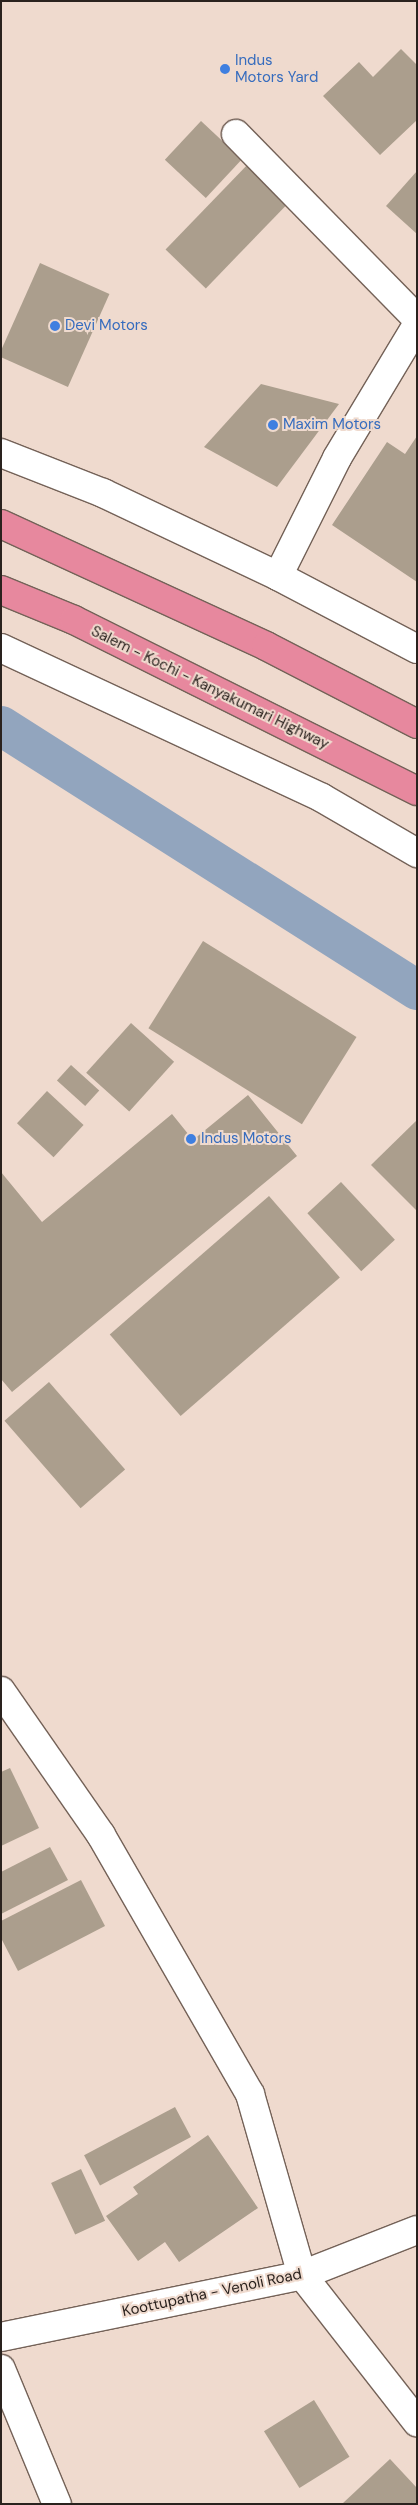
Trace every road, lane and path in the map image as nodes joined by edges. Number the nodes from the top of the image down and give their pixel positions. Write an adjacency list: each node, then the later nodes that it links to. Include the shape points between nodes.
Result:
1 (236, 134): 2 (street)
2 (417, 319)
3 (417, 325): 6 (street, via 337,458)
4 (1, 452): 6 (street, via 103,493)
5 (1, 524): 10 (highway, via 266,646)
6 (278, 576): 9 (street)
7 (1, 590): 11 (highway, Salem - Kochi - Kanyakumari Highway, via 74,620)
8 (1, 648): 12 (street, via 322,798)
9 (417, 649)
10 (417, 724)
11 (417, 790)
12 (417, 853)
13 (1, 1691): 15 (street, via 100,1835 250,2094)
14 (417, 2230): 15 (street, Koottupatha - Venoli Road)
15 (302, 2275): 16 (street, Koottupatha - Venoli Road); 18 (street)
16 (1, 2337)
17 (1, 2368): 19 (street)
18 (417, 2422)
19 (57, 2504)

